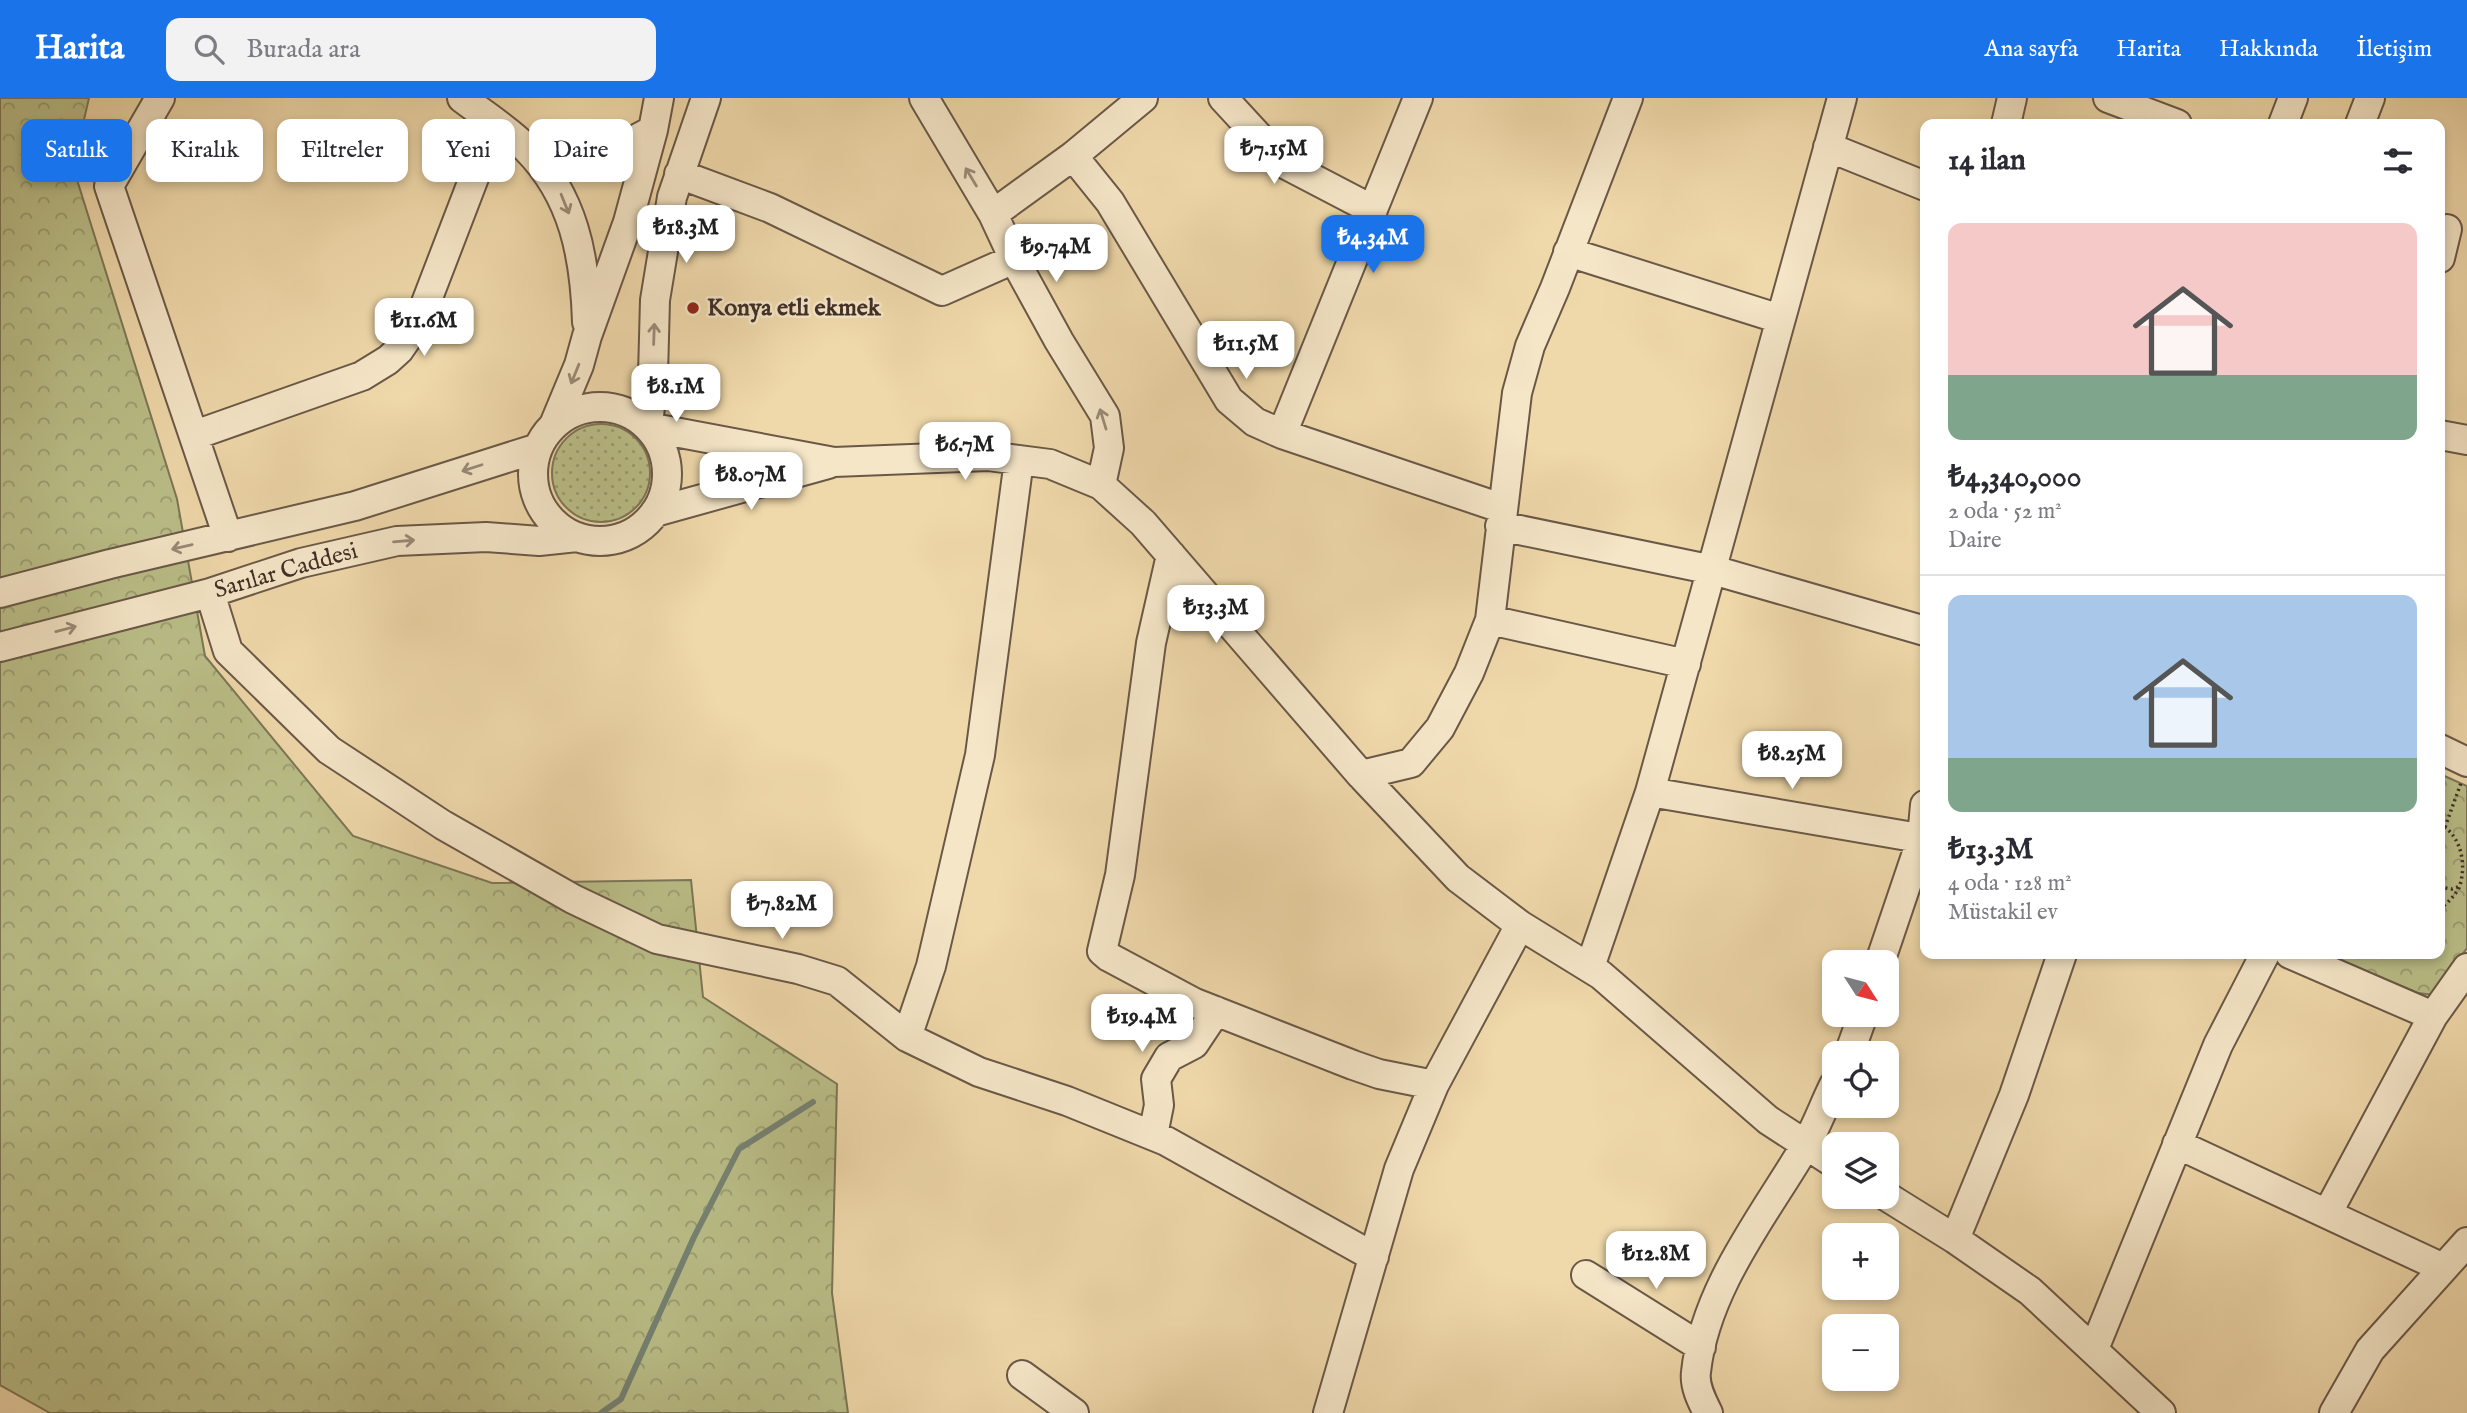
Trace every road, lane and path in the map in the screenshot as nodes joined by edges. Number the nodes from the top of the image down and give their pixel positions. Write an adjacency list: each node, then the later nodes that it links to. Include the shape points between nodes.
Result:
1 (160, 98): 37 (street, via 109,186)
2 (462, 98): 15 (street)
3 (659, 98): 20 (street)
4 (706, 98): 25 (street)
5 (924, 98): 29 (street, one-way to 5)
6 (1143, 98): 24 (street)
7 (1223, 98): 28 (street, via 1283,163)
8 (1418, 98): 28 (street)
9 (1628, 98): 30 (street)
10 (1842, 98): 22 (street)
11 (2012, 98): 16 (street)
12 (2108, 98): 17 (street)
13 (2293, 98): 18 (street)
14 (2370, 98): 19 (street)
15 (490, 119)
16 (2007, 119)
17 (2164, 119)
18 (2285, 119)
19 (2362, 119)
20 (653, 131): 23 (street, via 599,159); 33 (street, via 628,222)
21 (515, 139): 23 (street)
22 (1828, 147): 27 (street); 32 (street)
23 (526, 148): 33 (street, one-way to 33, via 561,193 573,224 585,276)
24 (1073, 156): 29 (street); 36 (street, via 1110,202 1229,400 1255,422)
25 (679, 174): 31 (street, via 770,208 942,291); 35 (street, one-way to 25, via 655,300)
26 (472, 182): 37 (street, via 419,321 399,350 362,376)
27 (1920, 184)
28 (1373, 210): 36 (street)
29 (993, 214): 31 (street)
30 (1568, 252): 32 (street); 45 (street, via 1530,346 1517,393)
31 (1014, 259): 43 (street, one-way to 31, via 1109,448 1105,416)
32 (1780, 319): 49 (street)
33 (587, 335): 34 (street, one-way to 34)
34 (554, 425): 35 (street, Sarılar Caddesi, via 571,413 612,407 632,414); 40 (street, Sarılar Caddesi)
35 (648, 427): 42 (street, Sarılar Caddesi); 44 (street, via 661,446 667,468 665,491)
36 (1282, 434): 45 (street)
37 (195, 435): 46 (street)
38 (2445, 436): 39 (street)
39 (2467, 440)
40 (538, 448): 46 (street, Sarılar Caddesi, one-way to 46, via 355,506); 47 (street, Sarılar Caddesi, via 534,491 543,511 558,527)
41 (1019, 460): 42 (street, Sarılar Caddesi, via 988,456); 43 (street, Sarılar Caddesi, via 1049,464); 76 (street, via 980,755 931,965)
42 (834, 463): 44 (street, Sarılar Caddesi)
43 (1101, 485): 48 (street)
44 (655, 512): 47 (street, Sarılar Caddesi, via 640,528 620,538)
45 (1500, 517): 49 (street); 52 (street)
46 (228, 537): 50 (street, Sarılar Caddesi, one-way to 50)
47 (577, 537): 51 (street, Sarılar Caddesi, one-way to 47, via 301,563 397,541)
48 (1171, 555): 58 (street); 74 (street, via 1151,643 1120,876 1102,951)
49 (1713, 570): 53 (street); 55 (street)
50 (0, 593)
51 (210, 593): 54 (street, Sarılar Caddesi, one-way to 51); 76 (street, via 228,651 329,750 443,825 573,900 657,939 837,981)
52 (1490, 620): 55 (street); 58 (street, via 1440,728 1411,763)
53 (1920, 630)
54 (0, 647)
55 (1686, 664): 59 (street)
56 (2445, 753): 57 (street)
57 (2465, 771): 60 (path)
58 (1362, 775): 67 (street, via 1458,878)
59 (1650, 792): 61 (street); 72 (street)
60 (2445, 827): 63 (path, via 2457,839)
61 (1920, 838)
62 (1920, 850): 68 (street)
63 (2465, 876): 64 (path)
64 (2461, 886): 65 (path); 66 (path)
65 (2445, 888)
66 (2445, 905)
67 (1520, 925): 72 (street); 77 (street)
68 (1884, 950)
69 (2060, 959): 85 (street, via 2014,1095)
70 (2262, 959): 80 (street, via 2218,1045)
71 (2302, 959): 75 (street)
72 (1590, 967): 81 (street, via 1729,1088)
73 (2467, 968): 75 (street)
74 (1216, 1011): 77 (street, via 1353,1065); 79 (street, via 1194,1044 1169,1057 1156,1079 1159,1105)
75 (2433, 1016): 84 (street)
76 (907, 1037): 79 (street, via 979,1072)
77 (1434, 1085): 87 (street, via 1399,1169)
78 (1822, 1110): 81 (street)
79 (1153, 1135): 87 (street)
80 (2177, 1144): 84 (street); 91 (street)
81 (1805, 1145): 82 (street); 90 (street, via 1718,1295)
82 (1822, 1156)
83 (1899, 1204): 85 (street)
84 (2327, 1214): 88 (street)
85 (1955, 1239): 91 (street, via 2030,1291)
86 (2467, 1241): 88 (street)
87 (1374, 1257): 94 (street)
88 (2443, 1268): 97 (street, via 2370,1350)
89 (1586, 1276): 90 (street)
90 (1701, 1347): 95 (street, via 1695,1375)
91 (2094, 1349): 96 (street)
92 (1022, 1375): 93 (street)
93 (1074, 1413)
94 (1328, 1413)
95 (1708, 1413)
96 (2161, 1413)
97 (2334, 1413)

